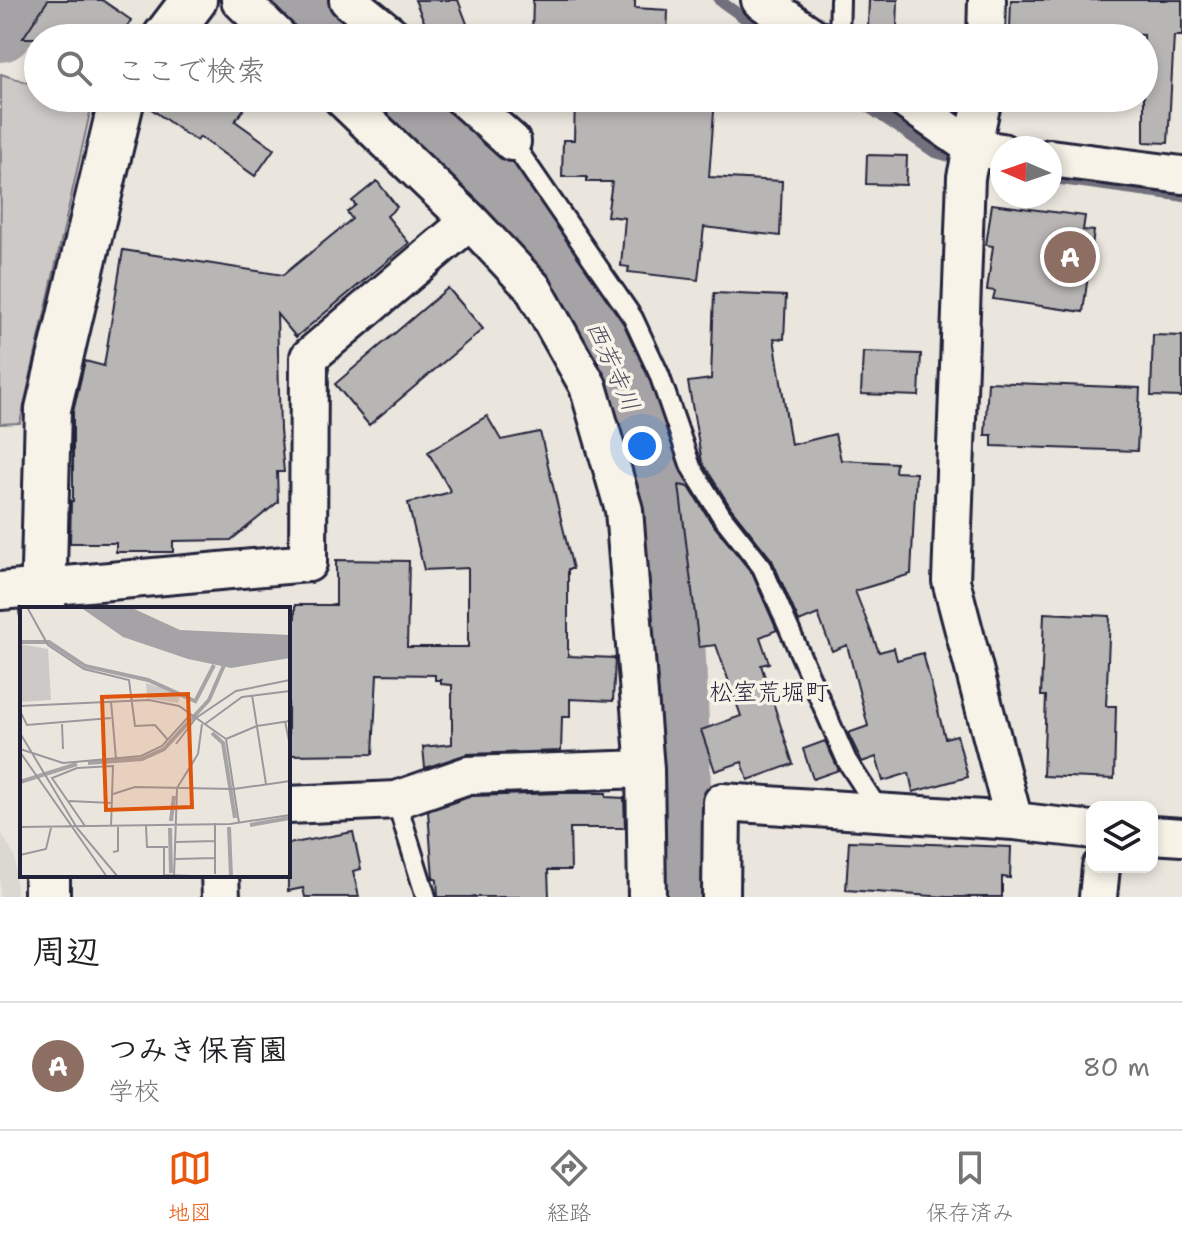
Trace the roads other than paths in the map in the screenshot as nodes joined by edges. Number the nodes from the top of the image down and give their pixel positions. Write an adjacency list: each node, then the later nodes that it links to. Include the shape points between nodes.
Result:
1 (194, 0): 7 (street)
2 (240, 0): 8 (street)
3 (348, 0): 9 (street)
4 (760, 0): 10 (street)
5 (840, 0): 11 (lane)
6 (987, 0): 12 (street)
7 (176, 24)
8 (265, 24)
9 (378, 24)
10 (795, 24)
11 (839, 24)
12 (986, 24)
13 (119, 112): 23 (street, via 48,409)
14 (357, 112): 22 (street)
15 (479, 112): 18 (street)
16 (919, 112): 19 (street)
17 (982, 112): 19 (street)
18 (512, 142): 27 (lane, via 633,318 691,467 762,567 847,761)
19 (978, 159): 28 (street, via 951,581)
20 (1062, 160): 21 (street)
21 (1182, 175)
22 (470, 221): 23 (street, via 309,357 308,563); 24 (street, via 533,288 588,386 624,510)
23 (28, 595)
24 (645, 769): 25 (street, via 468,775); 36 (street)
25 (396, 800): 26 (street); 35 (lane)
26 (290, 805)
27 (880, 812): 28 (street); 37 (street, via 722,802)
28 (1014, 821): 29 (street)
29 (1086, 829)
30 (1158, 835): 31 (street)
31 (1182, 837)
32 (1100, 873): 38 (street)
33 (220, 877): 34 (street)
34 (221, 897)
35 (426, 897)
36 (647, 897)
37 (721, 897)
38 (1098, 897)

